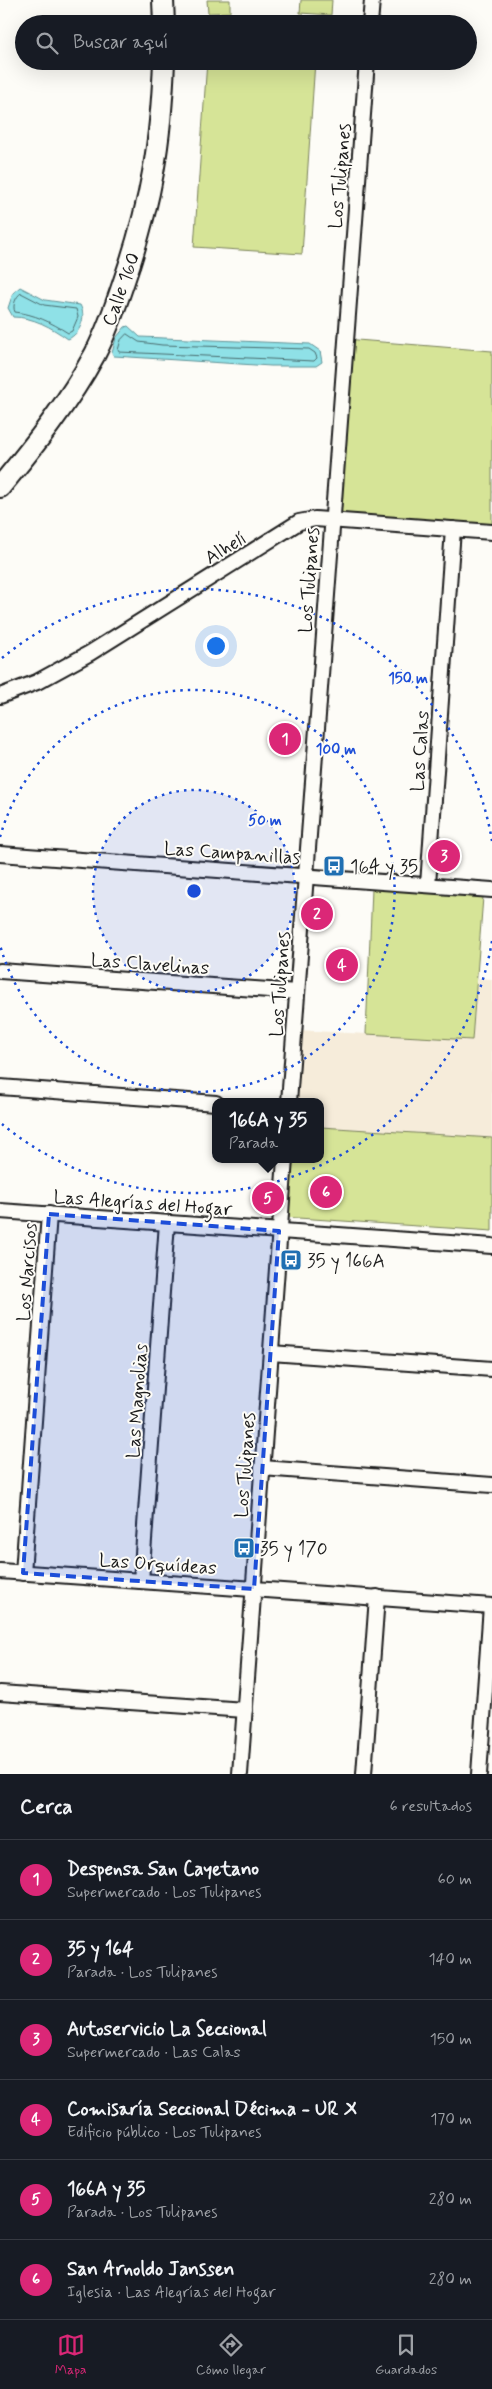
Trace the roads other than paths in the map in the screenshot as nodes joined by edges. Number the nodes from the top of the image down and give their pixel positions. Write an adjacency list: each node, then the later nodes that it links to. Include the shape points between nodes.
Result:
1 (163, 0): 3 (main road)
2 (372, 0): 4 (street)
3 (164, 15)
4 (371, 15)
5 (164, 70): 7 (main road, Calle 160, via 162,121 153,181 138,240 114,310 95,354 68,399)
6 (366, 70): 8 (street, Los Tulipanes)
7 (0, 487)
8 (331, 521): 9 (street, Alhelí); 11 (street, Alhelí, via 299,522 90,653 37,682); 13 (street, Los Tulipanes)
9 (453, 529): 10 (street, Alhelí); 14 (street, Las Calas)
10 (492, 532)
11 (0, 696)
12 (0, 854): 13 (street, Las Campanillas)
13 (305, 876): 14 (street, Las Campanillas); 17 (street, Los Tulipanes)
14 (428, 885): 15 (street, Las Campanillas)
15 (492, 890)
16 (0, 971): 17 (street, Las Clavelinas)
17 (297, 992): 19 (street, Los Tulipanes)
18 (0, 1087): 20 (street)
19 (289, 1098)
20 (212, 1102)
21 (285, 1163): 25 (street, Los Tulipanes)
22 (0, 1211): 23 (street, Las Alegrías del Hogar)
23 (49, 1214): 24 (street, Las Alegrías del Hogar); 32 (street, Los Narcisos)
24 (167, 1223): 25 (street, Las Alegrías del Hogar); 33 (street, Las Magnolias)
25 (280, 1231): 26 (street, Las Alegrías del Hogar); 27 (street, Los Tulipanes)
26 (492, 1246)
27 (270, 1353): 28 (street); 29 (street, Los Tulipanes)
28 (492, 1369)
29 (262, 1468): 30 (street); 34 (street, Los Tulipanes)
30 (492, 1485)
31 (0, 1571): 32 (street, Las Orquídeas)
32 (24, 1573): 33 (street, Las Orquídeas)
33 (141, 1581): 34 (street, Las Orquídeas)
34 (254, 1589): 35 (street, Las Orquídeas); 38 (street, Los Tulipanes)
35 (377, 1597): 36 (street, Las Orquídeas); 40 (street)
36 (492, 1606): 41 (street)
37 (0, 1693): 38 (street)
38 (245, 1710): 39 (street, Los Tulipanes)
39 (240, 1774)
40 (364, 1774)
41 (479, 1774)

